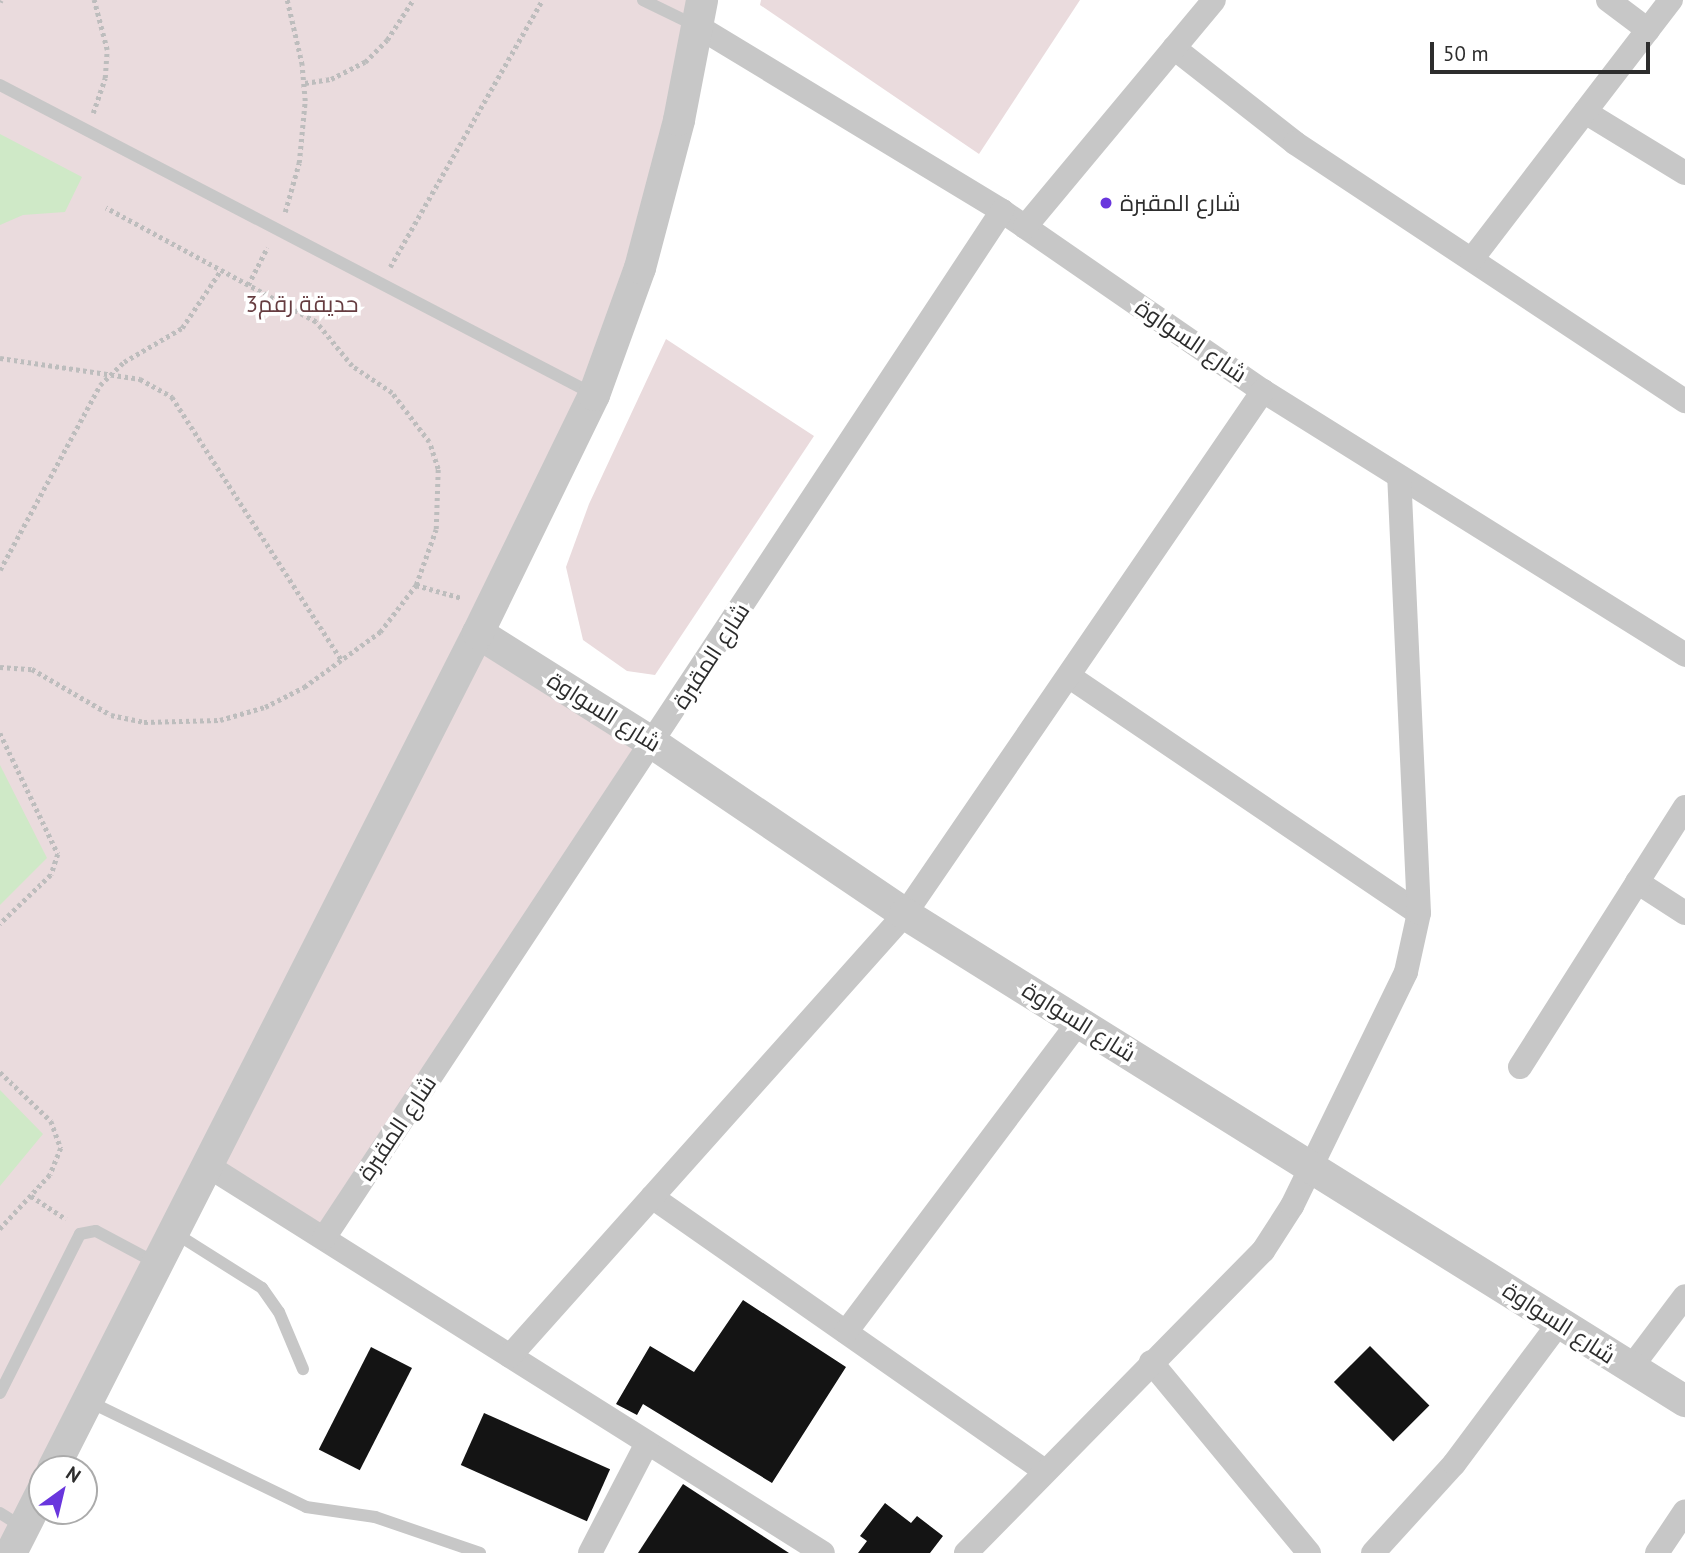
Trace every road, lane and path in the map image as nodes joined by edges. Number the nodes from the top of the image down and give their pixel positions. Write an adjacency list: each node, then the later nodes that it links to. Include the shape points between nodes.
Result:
1 (94, 0): 15 (path, via 107,50 105,78)
2 (287, 0): 12 (path)
3 (413, 0): 12 (path, via 387,40 365,62 331,79)
4 (541, 0): 23 (path)
5 (643, 0): 9 (lane)
6 (1214, 0): 11 (street)
7 (1608, 0): 10 (street)
8 (1671, 0): 10 (street)
9 (699, 13): 18 (street, شارع السواوة); 28 (street, via 679,120 640,268)
10 (1648, 30): 14 (street)
11 (1174, 48): 19 (street); 21 (street, via 1295,143)
12 (304, 83): 20 (path, via 299,163)
13 (0, 85): 15 (lane)
14 (1585, 113): 16 (street); 21 (street)
15 (84, 129): 20 (lane)
16 (1685, 173)
17 (106, 208): 22 (path)
18 (1002, 211): 19 (street, شارع السواوة); 39 (street, شارع المقبرة)
19 (1025, 227): 27 (street, شارع السواوة)
20 (276, 229): 23 (lane); 24 (path)
21 (1472, 259): 29 (street)
22 (221, 270): 24 (path); 26 (path, via 182,328)
23 (381, 284): 28 (lane)
24 (248, 285): 32 (path, via 326,329 345,359 391,393 429,442 438,469 440,505 428,558)
25 (0, 358): 26 (path)
26 (111, 373): 31 (path, via 89,401); 35 (path, via 150,382 172,397)
27 (1263, 391): 30 (street, شارع السواوة); 37 (street)
28 (594, 395): 33 (street)
29 (1685, 401)
30 (1399, 477): 34 (street, شارع السواوة); 42 (street)
31 (0, 570)
32 (416, 585): 33 (path); 35 (path, via 380,632)
33 (485, 619): 39 (street, شارع السواوة); 49 (street)
34 (1685, 655)
35 (343, 662): 36 (path, via 265,707 220,720 178,724 111,715 32,669)
36 (0, 667)
37 (1070, 677): 42 (street); 44 (street)
38 (0, 733): 45 (path, via 58,854 51,874)
39 (654, 744): 44 (street, شارع السواوة); 56 (street, شارع المقبرة)
40 (1685, 807): 41 (street)
41 (1637, 882): 43 (street); 47 (street)
42 (1419, 913): 50 (street, via 1406,972)
43 (1685, 913)
44 (905, 914): 46 (street, شارع السواوة); 52 (street)
45 (0, 924)
46 (1079, 1022): 50 (street, شارع السواوة); 60 (street)
47 (1520, 1067)
48 (0, 1072): 51 (path, via 51,1121 60,1139 56,1167)
49 (205, 1164): 55 (street); 56 (street)
50 (1310, 1166): 59 (street, شارع السواوة); 62 (street, via 1263,1251)
51 (31, 1196): 53 (path); 54 (path)
52 (652, 1197): 60 (street); 61 (street)
53 (0, 1229)
54 (85, 1231): 57 (lane, via 96,1231); 65 (lane)
55 (172, 1231): 57 (street); 63 (lane, via 262,1289 279,1312)
56 (324, 1238): 61 (street)
57 (156, 1263): 66 (street)
58 (1685, 1296): 64 (street)
59 (1560, 1322): 64 (street, شارع السواوة); 79 (street, via 1454,1464)
60 (846, 1332): 70 (street)
61 (510, 1356): 68 (street)
62 (1151, 1362): 70 (street); 78 (street)
63 (303, 1369)
64 (1630, 1369): 67 (street, شارع السواوة)
65 (0, 1393)
66 (88, 1400): 69 (street); 74 (lane, via 306,1507 375,1517)
67 (1685, 1401)
68 (647, 1443): 75 (street); 76 (street)
69 (60, 1455)
70 (1044, 1470): 77 (street)
71 (28, 1510): 73 (street)
72 (1685, 1511): 80 (street)
73 (12, 1531)
74 (481, 1553)
75 (590, 1553)
76 (822, 1553)
77 (966, 1553)
78 (1309, 1553)
79 (1373, 1553)
80 (1657, 1553)

